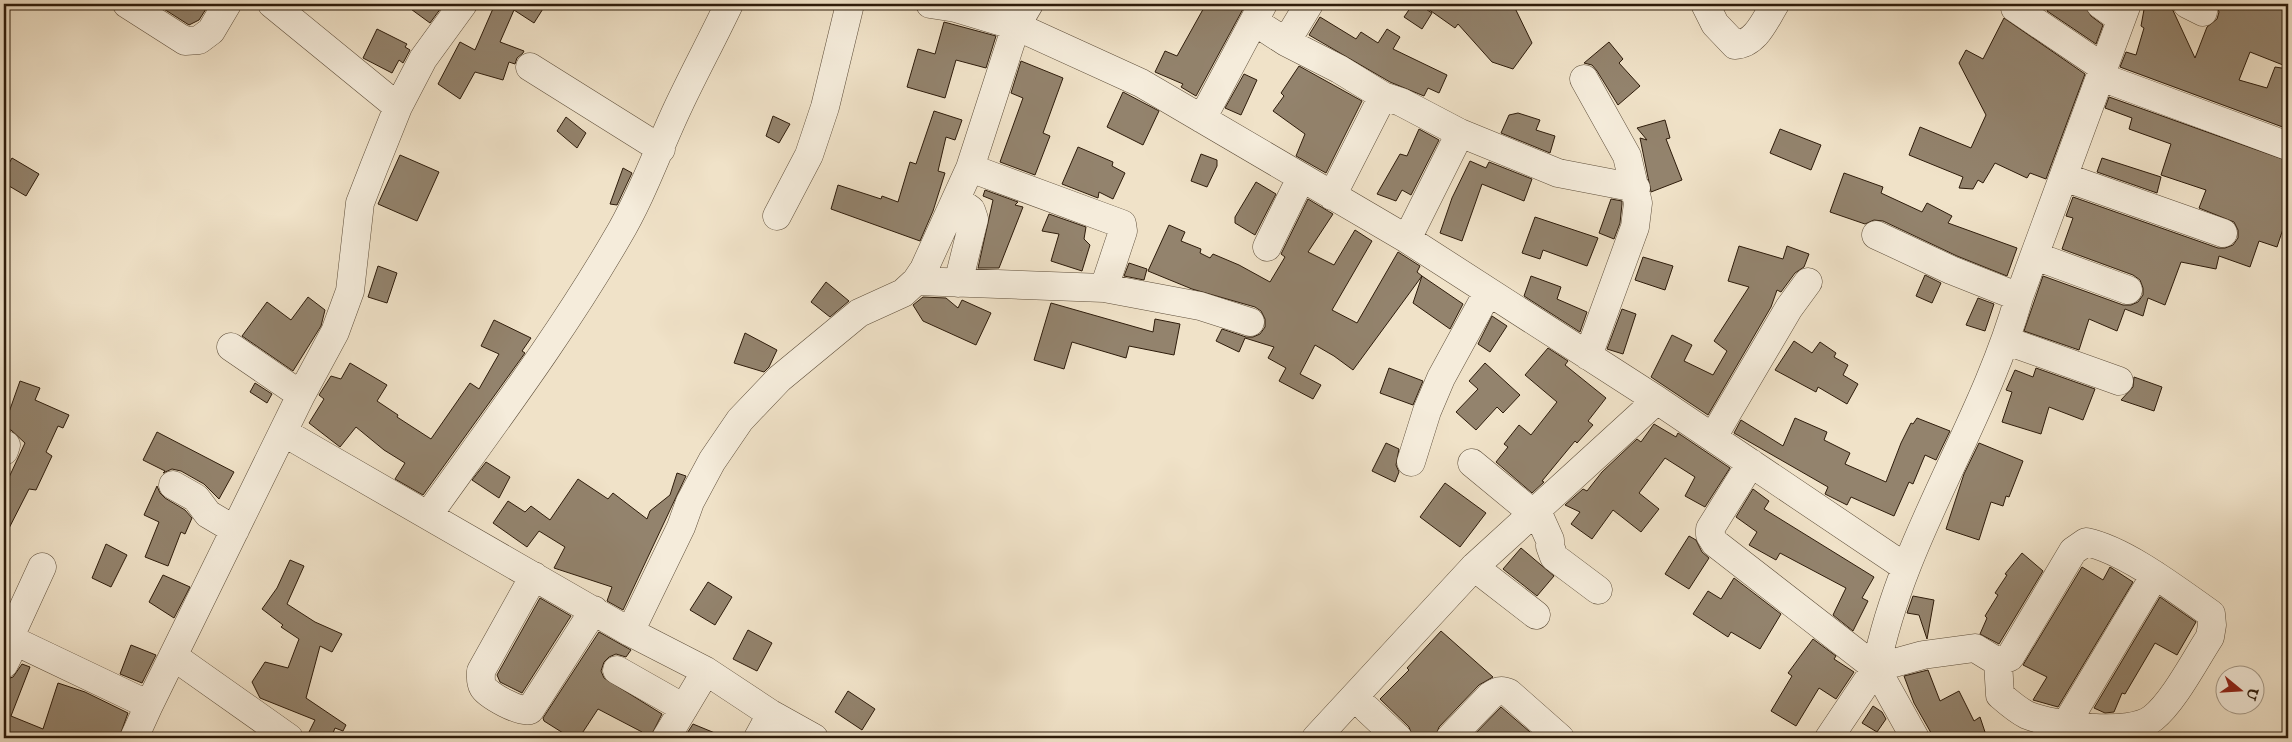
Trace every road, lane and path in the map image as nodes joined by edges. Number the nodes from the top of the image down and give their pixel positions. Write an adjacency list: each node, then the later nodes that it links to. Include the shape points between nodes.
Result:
1 (127, 4): 2 (street, via 184,41 199,40 211,31)
2 (227, 4)
3 (272, 4): 20 (street)
4 (463, 4): 20 (street, via 423,59)
5 (729, 4): 24 (street)
6 (850, 4): 31 (street, via 809,155)
7 (930, 4): 14 (street)
8 (1308, 4): 15 (street)
9 (1705, 4): 10 (street, via 1715,24 1735,45 1745,44 1753,38)
10 (1775, 4)
11 (2015, 8): 17 (street)
12 (2116, 9): 17 (street)
13 (1259, 13): 15 (street); 21 (street)
14 (1023, 15): 21 (street); 25 (street)
15 (1286, 42): 19 (street)
16 (530, 67): 24 (street)
17 (2103, 72): 23 (street); 26 (street)
18 (1584, 79): 28 (street, via 1627,156)
19 (1383, 96): 22 (street); 29 (street)
20 (398, 107): 49 (street, via 360,202 350,291 335,332)
21 (1202, 119): 27 (street)
22 (1460, 133): 28 (street, via 1558,173); 34 (street)
23 (2288, 146)
24 (661, 148): 57 (street, via 634,206 590,282)
25 (970, 168): 30 (street); 40 (street, via 1122,224 1123,231)
26 (2064, 177): 32 (street); 36 (street)
27 (1301, 178): 29 (street); 35 (street)
28 (1636, 188): 47 (street, via 1635,227)
29 (1332, 196): 34 (street)
30 (956, 199): 37 (street); 38 (street, via 971,210 974,218)
31 (777, 216)
32 (2223, 232)
33 (1876, 235): 43 (street)
34 (1407, 239): 42 (street)
35 (1267, 247)
36 (2035, 256): 41 (street); 43 (street)
37 (916, 281): 38 (street); 68 (street, via 902,293 859,313 778,378 740,420 712,461 690,502)
38 (958, 282): 40 (street)
39 (1808, 282): 52 (street, via 1789,308)
40 (1104, 288): 44 (street, via 1200,306)
41 (2128, 290)
42 (1488, 292): 47 (street); 53 (street, via 1441,378)
43 (2019, 297): 45 (street)
44 (1250, 322)
45 (2007, 341): 48 (street); 62 (street)
46 (231, 347): 49 (street)
47 (1588, 356): 50 (street)
48 (2119, 381)
49 (301, 395): 51 (street)
50 (1657, 400): 52 (street); 58 (street)
51 (283, 432): 57 (street); 59 (street)
52 (1713, 438): 55 (street)
53 (1411, 462)
54 (1472, 462): 58 (street)
55 (1751, 463): 62 (street); 73 (street, via 1710,529 1710,536)
56 (173, 485): 59 (street, via 196,498 208,514)
57 (429, 514): 64 (street)
58 (1532, 514): 61 (street); 65 (street, via 1541,520 1554,557)
59 (234, 530): 71 (street)
60 (42, 567): 69 (street)
61 (1474, 567): 67 (street); 86 (street)
62 (1905, 567): 73 (street, via 1884,630)
63 (2155, 574): 72 (street, via 2086,542 2073,551 2010,657); 80 (street); 80 (street, via 2211,614 2210,637 2162,710 2146,723 2113,728)
64 (534, 576): 66 (street); 66 (street, via 481,671 480,682 484,689 503,702 530,710)
65 (1598, 590)
66 (594, 610): 68 (street)
67 (1536, 615)
68 (630, 632): 75 (street)
69 (8, 645): 76 (street)
70 (1420, 650): 78 (street)
71 (173, 656): 76 (street); 82 (street)
72 (1998, 662): 73 (street, via 1975,648 1923,655); 80 (street, via 2000,695 2026,714)
73 (1876, 668): 91 (street); 92 (street)
74 (616, 670): 77 (street)
75 (706, 671): 77 (street); 79 (street)
76 (148, 705): 81 (street)
77 (684, 708): 83 (street)
78 (1366, 709): 87 (street); 88 (street)
79 (771, 714): 84 (street); 85 (street)
80 (2066, 724)
81 (134, 738)
82 (289, 738)
83 (666, 738)
84 (758, 738)
85 (814, 738)
86 (1316, 738)
87 (1340, 738)
88 (1398, 738)
89 (1450, 738): 90 (street, via 1490,696 1503,690)
90 (1560, 738)
91 (1829, 738)
92 (1915, 738)

